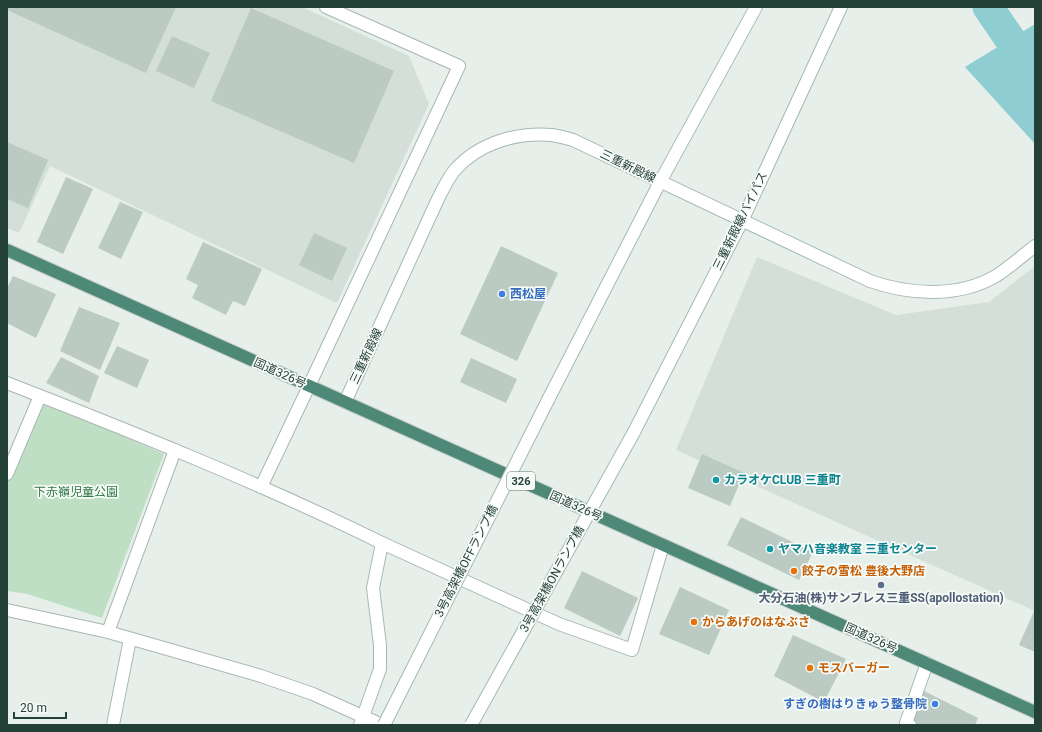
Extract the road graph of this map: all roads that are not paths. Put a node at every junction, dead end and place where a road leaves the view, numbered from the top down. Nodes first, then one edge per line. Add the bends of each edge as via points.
1 (326, 7) edge
2 (756, 7) edge
3 (841, 7) edge
4 (660, 182) junction
5 (742, 221) junction
6 (1035, 246) edge
7 (7, 250) edge
8 (7, 383) edge
9 (309, 386) junction
10 (40, 396) junction
11 (345, 402) junction
12 (634, 432) joint
13 (175, 450) junction
14 (7, 474) edge
15 (261, 487) junction
16 (382, 543) junction
17 (663, 545) junction
18 (7, 610) edge
19 (108, 632) junction
20 (130, 639) junction
21 (926, 663) junction
22 (1035, 712) edge
23 (362, 721) edge
24 (113, 725) edge
25 (383, 725) edge
26 (471, 725) edge
27 (910, 725) edge

1 - 9 main road via 459,66
2 - 4 main road
3 - 5 main road, 三重新殿線バイパス
4 - 5 main road, 三重新殿線
4 - 11 main road, 三重新殿線 via 573,140 553,135 523,135 479,149 454,171 444,186
4 - 25 main road, 3号高架橋OFFランプ橋, bridge
5 - 6 main road, 三重新殿線 via 870,281 914,291 951,291 976,286 1007,269
5 - 12 main road, 三重新殿線バイパス
7 - 9 highway, 国道326号 / 326
8 - 10 main road
9 - 11 highway, 国道326号 / 326
9 - 15 main road
10 - 13 main road
10 - 14 main road
11 - 17 highway, 国道326号 / 326
12 - 26 main road, 3号高架橋ONランプ橋, bridge
13 - 15 main road
13 - 19 main road
15 - 16 main road
16 - 17 main road via 559,624 632,650
16 - 23 main road via 373,588 380,645 380,669
17 - 21 highway, 国道326号 / 326
18 - 19 main road
19 - 20 main road
20 - 23 main road via 261,676 314,694
20 - 24 main road
21 - 22 highway, 国道326号 / 326
21 - 27 main road via 906,722
23 - 25 main road

